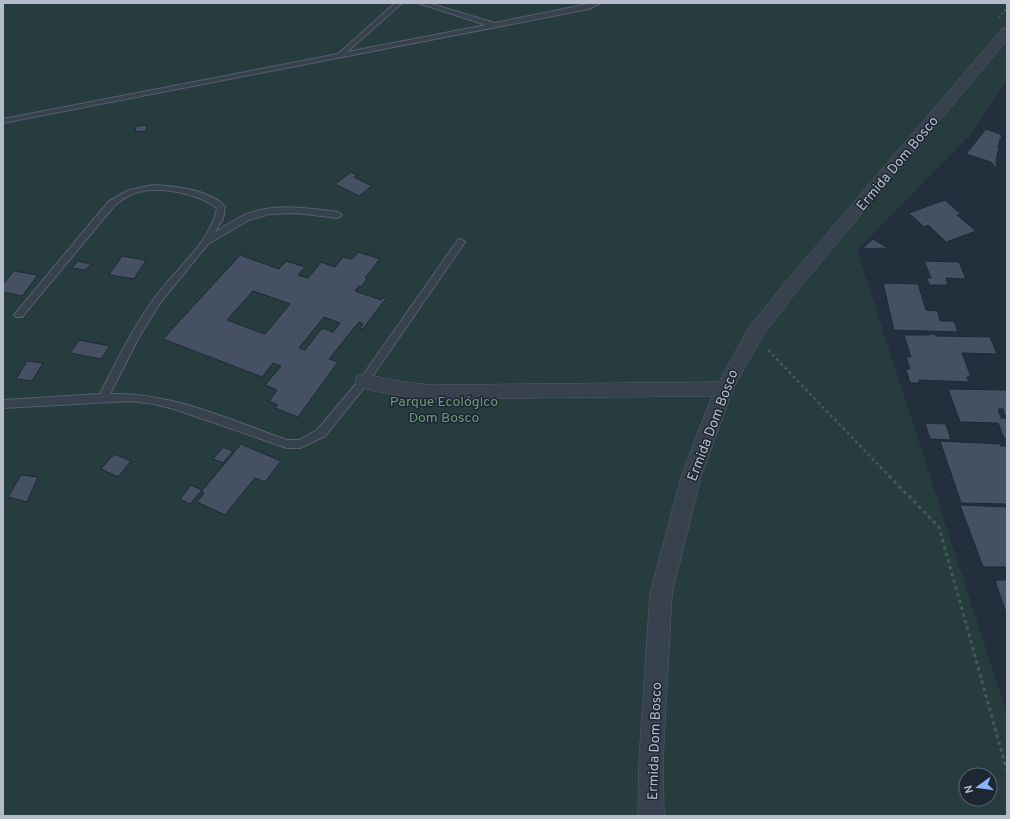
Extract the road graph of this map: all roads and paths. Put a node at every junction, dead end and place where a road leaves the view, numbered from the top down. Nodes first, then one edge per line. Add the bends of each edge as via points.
1 (400, 3) edge
2 (421, 3) edge
3 (598, 3) edge
4 (587, 5) edge
5 (1007, 8) edge
6 (997, 19) dead end
7 (495, 26) junction
8 (1007, 32) edge
9 (341, 54) junction
10 (3, 121) edge
11 (338, 215) dead end
12 (205, 242) junction
13 (461, 242) dead end
14 (19, 315) dead end
15 (754, 334) junction
16 (364, 381) junction
17 (724, 389) junction
18 (103, 398) junction
19 (3, 404) edge
20 (1007, 771) edge
21 (650, 816) edge

1 - 9 lane
2 - 7 lane
3 - 4 lane
4 - 7 lane
5 - 6 path
7 - 9 lane
8 - 15 street, Ermida Dom Bosco
9 - 10 lane
11 - 12 lane via 296,210 270,211 246,218
12 - 14 lane via 221,213 221,207 217,202 158,187 133,190 112,203
12 - 18 lane via 157,301 135,335
13 - 16 lane
15 - 17 street, Ermida Dom Bosco
15 - 20 path via 939,527
16 - 17 street via 432,392
16 - 18 lane via 321,433 300,444 287,444 175,404 132,397
17 - 21 street, Ermida Dom Bosco via 691,477 661,594
18 - 19 lane

